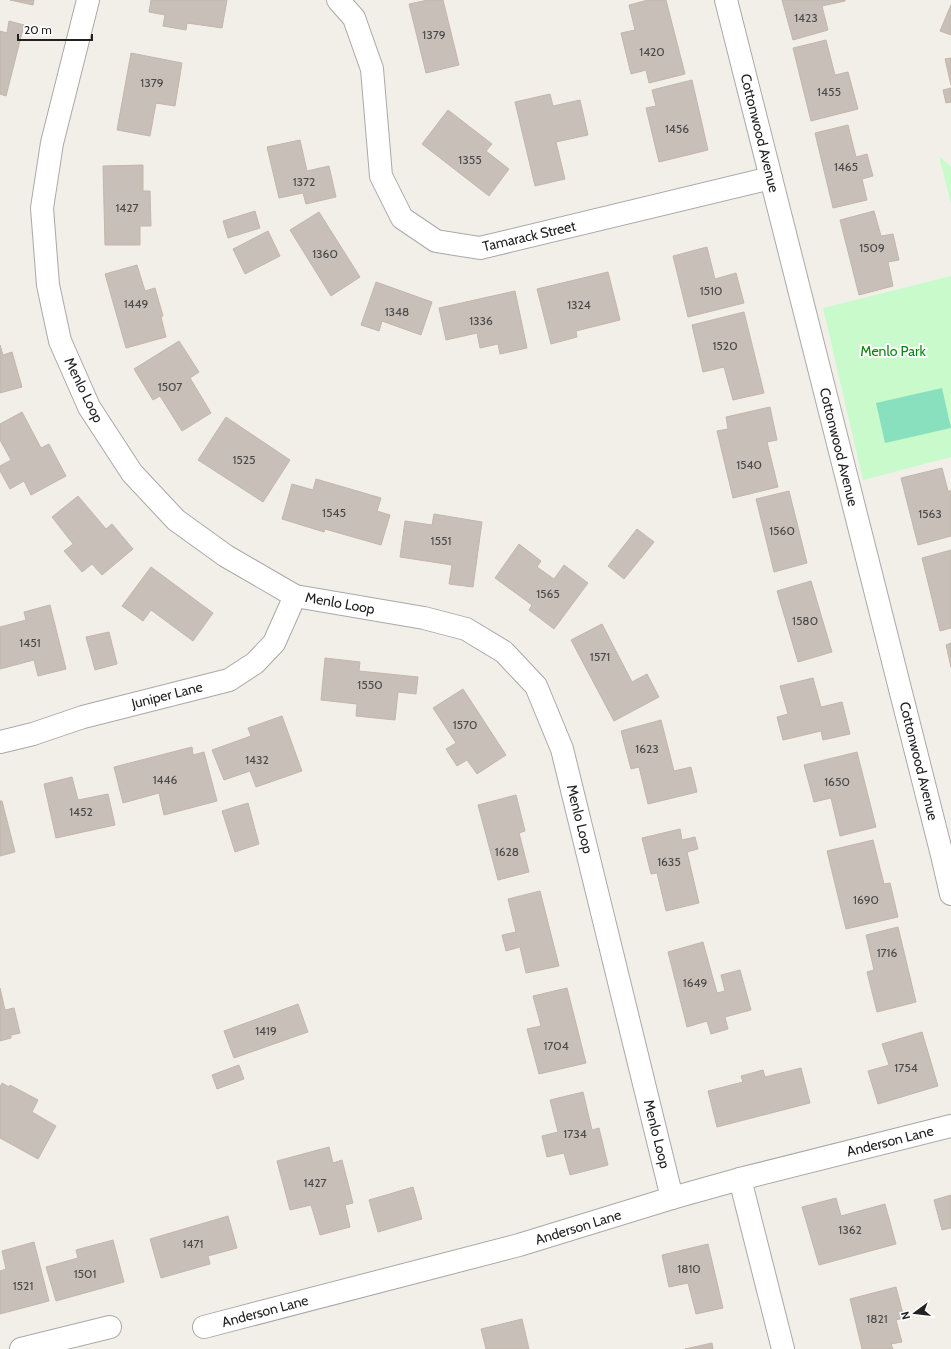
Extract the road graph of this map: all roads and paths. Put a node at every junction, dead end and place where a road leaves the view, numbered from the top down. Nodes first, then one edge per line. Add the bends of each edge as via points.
1 (88, 0) edge
2 (338, 0) edge
3 (726, 0) edge
4 (771, 178) junction
5 (295, 596) junction
6 (0, 742) edge
7 (947, 854) edge
8 (951, 894) edge
9 (951, 1126) edge
10 (740, 1179) junction
11 (672, 1198) junction
12 (110, 1327) dead end
13 (204, 1327) dead end
14 (21, 1349) edge
15 (783, 1349) edge

1 - 5 street, Menlo Loop via 52,143 42,208 48,285 60,340 89,407 132,472 176,520 226,556
2 - 4 street, Tamarack Street via 354,18 372,69 381,176 402,218 436,241 480,248
3 - 4 street, Cottonwood Avenue
4 - 7 street, Cottonwood Avenue
5 - 6 street, Juniper Lane via 274,643 255,663 229,680 83,717
5 - 11 street, Menlo Loop via 424,618 466,629 504,652 536,686 562,749
7 - 8 street, Cottonwood Avenue
9 - 10 street, Anderson Lane
10 - 11 street, Anderson Lane
10 - 15 street
11 - 13 street, Anderson Lane via 519,1245
12 - 14 street

